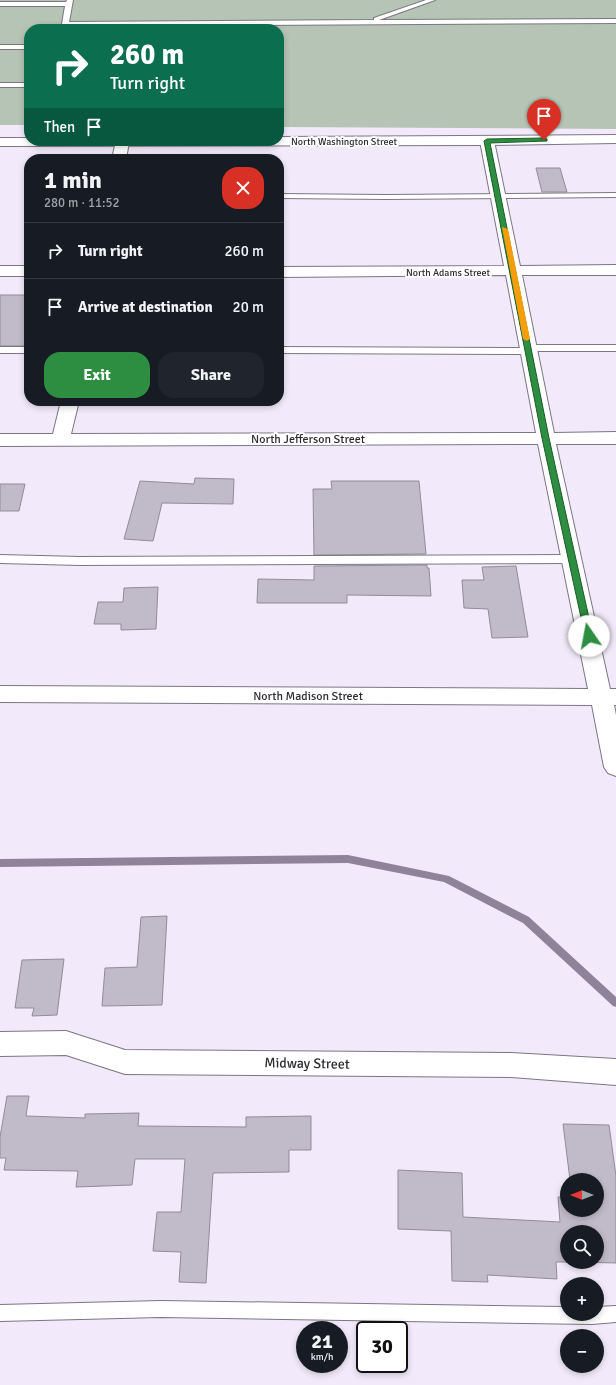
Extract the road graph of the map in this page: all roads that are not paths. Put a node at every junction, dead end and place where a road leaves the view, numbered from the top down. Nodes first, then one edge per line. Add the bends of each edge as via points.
1 (432, 0) edge
2 (70, 2) edge
3 (0, 4) edge
4 (616, 21) edge
5 (365, 22) junction
6 (64, 24) edge
7 (254, 24) edge
8 (0, 47) edge
9 (24, 47) edge
10 (0, 85) edge
11 (24, 85) edge
12 (616, 139) edge
13 (487, 141) junction
14 (0, 142) edge
15 (24, 142) edge
16 (284, 142) edge
17 (616, 195) edge
18 (284, 196) edge
19 (498, 197) junction
20 (616, 270) edge
21 (0, 271) edge
22 (24, 271) edge
23 (284, 272) edge
24 (513, 272) junction
25 (616, 348) edge
26 (529, 349) junction
27 (0, 350) edge
28 (24, 350) edge
29 (284, 350) edge
30 (69, 406) edge
31 (546, 438) junction
32 (616, 438) edge
33 (0, 440) edge
34 (61, 440) junction
35 (0, 559) edge
36 (572, 559) junction
37 (0, 694) edge
38 (609, 697) edge
39 (616, 767) edge
40 (0, 1044) edge
41 (616, 1072) edge
42 (0, 1312) edge
43 (616, 1314) edge

1 - 5 lane
2 - 3 lane
2 - 6 lane
4 - 5 lane
5 - 7 lane
8 - 9 lane
10 - 11 lane
12 - 13 street, North Washington Street
13 - 16 street, North Washington Street
13 - 19 street
14 - 15 street, North Washington Street
17 - 19 lane
18 - 19 lane
19 - 24 street
20 - 24 street, North Adams Street
21 - 22 street
23 - 24 street, North Adams Street
24 - 26 street
25 - 26 lane
26 - 29 lane
26 - 31 street
27 - 28 lane
30 - 34 street
31 - 32 street, North Jefferson Street
31 - 34 street, North Jefferson Street
31 - 36 street
33 - 34 street, North Jefferson Street
35 - 36 lane
36 - 38 street
37 - 38 street, North Madison Street
38 - 39 street
40 - 41 street, Midway Street via 66,1043 125,1062 511,1065
42 - 43 lane via 161,1309 592,1316

